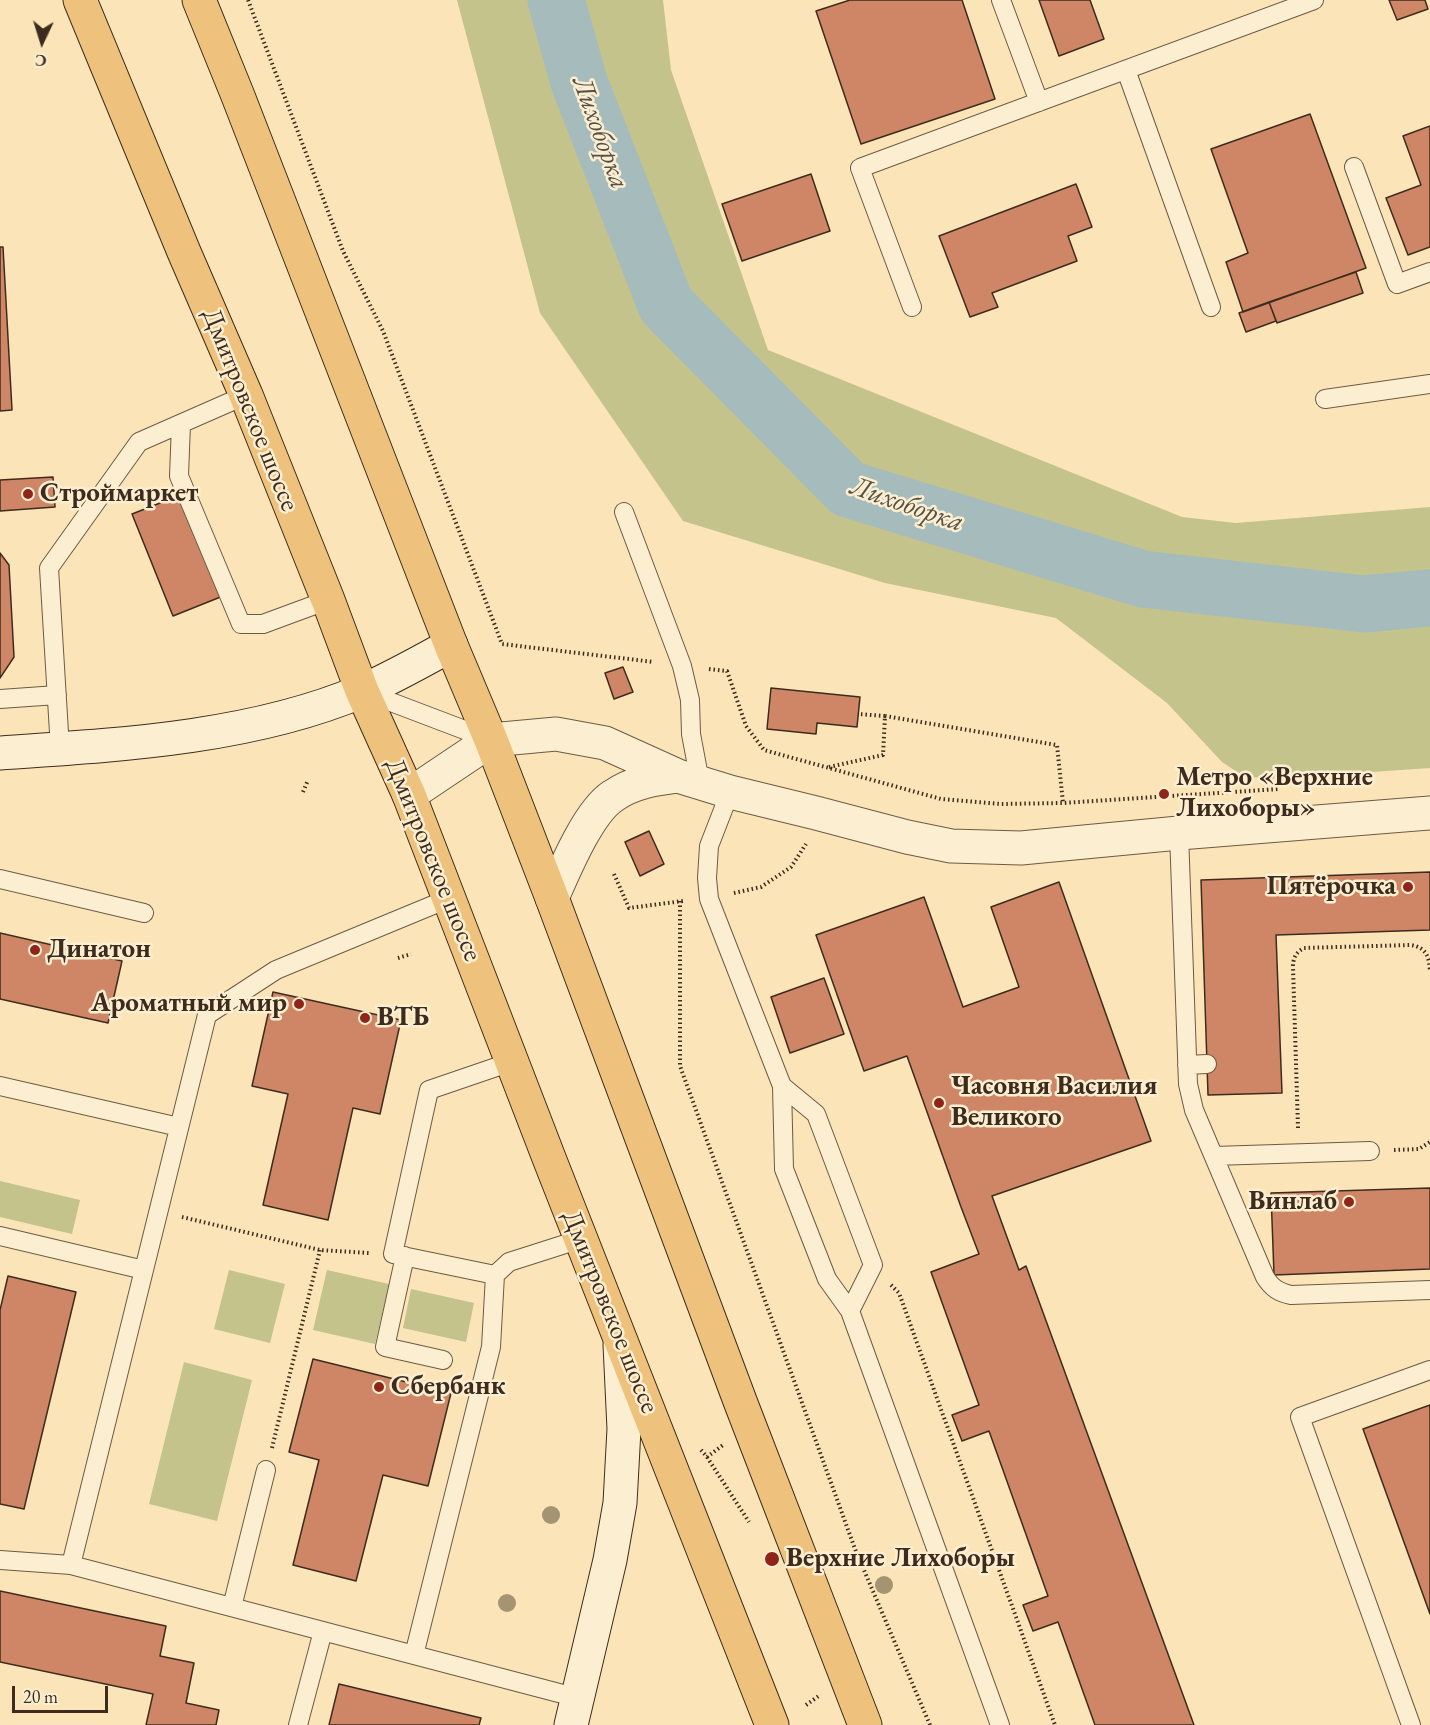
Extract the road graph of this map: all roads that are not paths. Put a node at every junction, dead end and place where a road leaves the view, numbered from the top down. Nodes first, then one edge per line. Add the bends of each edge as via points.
1 (81, 0) edge
2 (199, 0) edge
3 (1002, 0) edge
4 (1314, 0) edge
5 (1126, 70) junction
6 (1039, 102) junction
7 (1354, 167) dead end
8 (1430, 272) edge
9 (912, 307) dead end
10 (1211, 308) dead end
11 (1430, 384) edge
12 (246, 395) junction
13 (1325, 399) dead end
14 (181, 424) junction
15 (624, 512) dead end
16 (328, 600) junction
17 (451, 645) junction
18 (362, 691) junction
19 (57, 695) junction
20 (0, 699) edge
21 (491, 740) junction
22 (60, 749) junction
23 (0, 753) edge
24 (703, 784) junction
25 (409, 795) junction
26 (1430, 813) edge
27 (1179, 833) junction
28 (0, 879) edge
29 (450, 898) junction
30 (552, 898) junction
31 (144, 913) dead end
32 (511, 1062) junction
33 (1207, 1064) dead end
34 (1187, 1065) junction
35 (0, 1086) edge
36 (782, 1086) junction
37 (179, 1126) junction
38 (1370, 1150) road end
39 (1214, 1156) junction
40 (0, 1236) edge
41 (580, 1239) junction
42 (399, 1255) junction
43 (144, 1270) junction
44 (495, 1275) junction
45 (1430, 1290) edge
46 (850, 1311) junction
47 (620, 1338) junction
48 (443, 1360) dead end
49 (1430, 1370) edge
50 (266, 1470) road end
51 (0, 1560) edge
52 (71, 1565) junction
53 (232, 1607) junction
54 (323, 1631) junction
55 (414, 1655) junction
56 (574, 1712) edge
57 (298, 1725) edge
58 (772, 1725) edge
59 (865, 1725) edge
60 (1000, 1725) edge
61 (1411, 1725) edge

1 - 12 main road, Дмитровское шоссе
2 - 17 main road
3 - 6 lane
4 - 5 lane
5 - 6 lane
5 - 10 lane
6 - 9 lane via 860,168
7 - 8 lane via 1397,284
11 - 13 lane
12 - 14 lane
12 - 16 main road, Дмитровское шоссе
14 - 16 lane via 179,476 241,624 262,624
14 - 19 lane via 139,442 49,568
15 - 24 lane via 682,666 690,700 691,734
16 - 18 main road, Дмитровское шоссе
17 - 18 street
17 - 21 main road
18 - 21 lane
18 - 22 street via 226,731
18 - 25 main road, Дмитровское шоссе
19 - 20 lane
19 - 22 lane
21 - 24 street via 556,734 596,741
21 - 25 street
21 - 30 main road
22 - 23 street
24 - 27 street via 951,846 1021,848
24 - 30 street via 646,780 613,795 590,822
24 - 36 lane via 709,899
25 - 29 main road, Дмитровское шоссе
26 - 27 street
27 - 34 lane
28 - 31 lane
29 - 32 main road, Дмитровское шоссе
29 - 37 lane via 276,970 207,1015
30 - 59 main road
32 - 41 main road, Дмитровское шоссе
32 - 42 lane via 429,1090
33 - 34 lane
34 - 39 lane via 1191,1101
35 - 37 lane
36 - 46 lane via 784,1169 827,1279
36 - 46 lane via 816,1114 873,1265
37 - 43 lane
38 - 39 lane
39 - 45 lane via 1265,1277 1281,1293
40 - 43 lane
41 - 44 lane via 509,1262
41 - 47 main road, Дмитровское шоссе
42 - 44 lane
42 - 48 lane via 384,1347
43 - 52 lane
44 - 55 lane via 491,1347
46 - 60 lane
47 - 56 street via 624,1429 620,1503
47 - 58 main road, Дмитровское шоссе
49 - 61 lane via 1300,1417
50 - 53 lane
51 - 52 lane
52 - 53 lane
53 - 54 lane
54 - 55 lane
54 - 57 lane
55 - 56 lane

